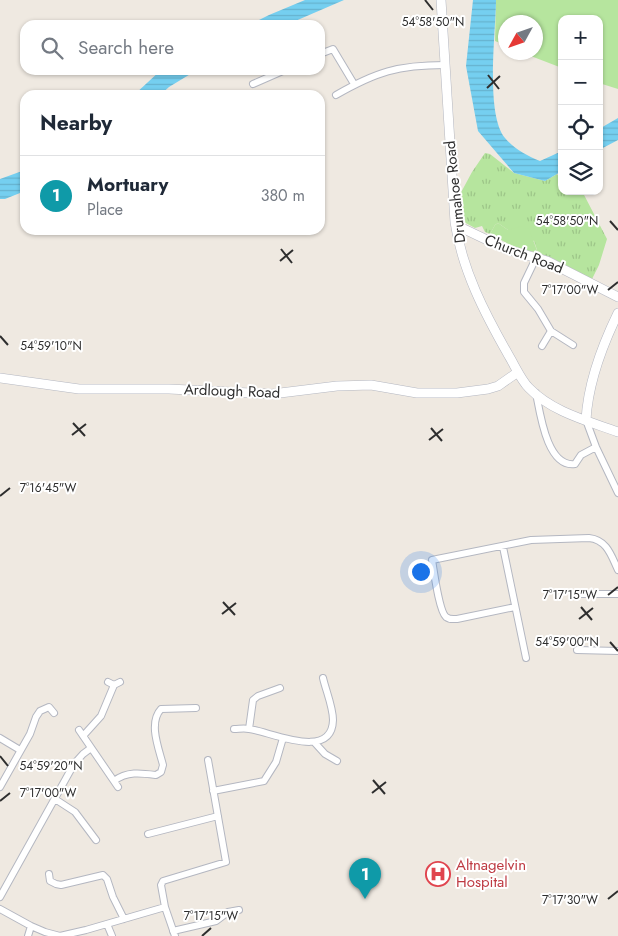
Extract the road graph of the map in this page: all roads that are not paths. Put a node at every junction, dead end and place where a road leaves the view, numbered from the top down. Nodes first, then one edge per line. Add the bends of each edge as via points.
1 (441, 0) edge
2 (325, 52) edge
3 (445, 65) junction
4 (274, 75) edge
5 (253, 84) dead end
6 (354, 84) junction
7 (336, 95) dead end
8 (456, 228) junction
9 (536, 258) junction
10 (618, 298) edge
11 (618, 313) edge
12 (551, 331) junction
13 (573, 345) dead end
14 (542, 346) dead end
15 (518, 372) junction
16 (0, 378) edge
17 (536, 393) junction
18 (586, 420) junction
19 (618, 432) edge
20 (596, 447) junction
21 (618, 493) edge
22 (503, 547) junction
23 (618, 570) edge
24 (573, 594) dead end
25 (618, 594) edge
26 (515, 607) junction
27 (577, 650) dead end
28 (618, 651) edge
29 (526, 658) dead end
30 (323, 678) dead end
31 (114, 683) dead end
32 (280, 688) dead end
33 (196, 708) dead end
34 (54, 713) dead end
35 (234, 729) dead end
36 (249, 729) junction
37 (79, 730) dead end
38 (84, 736) junction
39 (0, 738) edge
40 (283, 738) junction
41 (315, 743) junction
42 (91, 748) junction
43 (20, 750) junction
44 (208, 760) dead end
45 (336, 761) dead end
46 (0, 787) edge
47 (213, 791) junction
48 (55, 799) junction
49 (218, 816) junction
50 (148, 834) dead end
51 (92, 838) dead end
52 (49, 874) dead end
53 (0, 897) edge
54 (165, 907) junction
55 (0, 909) edge
56 (239, 910) dead end
57 (124, 918) junction
58 (107, 924) junction
59 (31, 926) junction
60 (174, 933) edge
61 (67, 935) edge
62 (28, 936) edge
63 (112, 936) edge

1 - 3 street, Drumahoe Road
2 - 6 street via 333,49
3 - 6 street via 418,65 386,71
3 - 8 street, Drumahoe Road
4 - 5 street
6 - 7 street
8 - 9 street, Church Road
8 - 15 street, Drumahoe Road via 475,290
9 - 10 street, Church Road
9 - 12 street via 523,288
11 - 18 street via 595,371
12 - 13 street
12 - 14 street
15 - 16 street, Ardlough Road via 498,386 457,393 417,393 371,385 272,394 168,388 79,389
15 - 17 street, Drumahoe Road
17 - 18 street, Drumahoe Road via 554,406
17 - 20 street via 545,432 556,456 570,465 575,464 581,455
18 - 19 street, Drumahoe Road
18 - 20 street
20 - 21 street
22 - 23 street via 531,540 596,539 609,550
22 - 26 street
22 - 26 street via 432,560 441,607 451,620
24 - 25 street
26 - 29 street
27 - 28 street
30 - 41 street via 333,719 332,728 325,738
31 - 38 street via 101,716
32 - 36 street via 253,700
33 - 42 street via 158,711 154,721 163,765 156,775 129,774 121,776 116,784
34 - 43 street via 49,707 40,712
35 - 36 street
36 - 40 street
37 - 38 street
38 - 42 street
39 - 43 street
40 - 41 street
40 - 47 street via 276,762 264,780
41 - 45 street
42 - 48 street via 77,760
43 - 46 street
44 - 47 street
47 - 49 street
48 - 51 street via 75,812
48 - 53 street
49 - 50 street
49 - 54 street via 226,862 164,881 161,890
52 - 57 street via 50,880 61,885 102,875 107,879
54 - 57 street
54 - 60 street
55 - 59 street
56 - 60 street via 228,912 216,921
57 - 58 street
58 - 61 street
58 - 63 street
59 - 61 street
59 - 62 street

